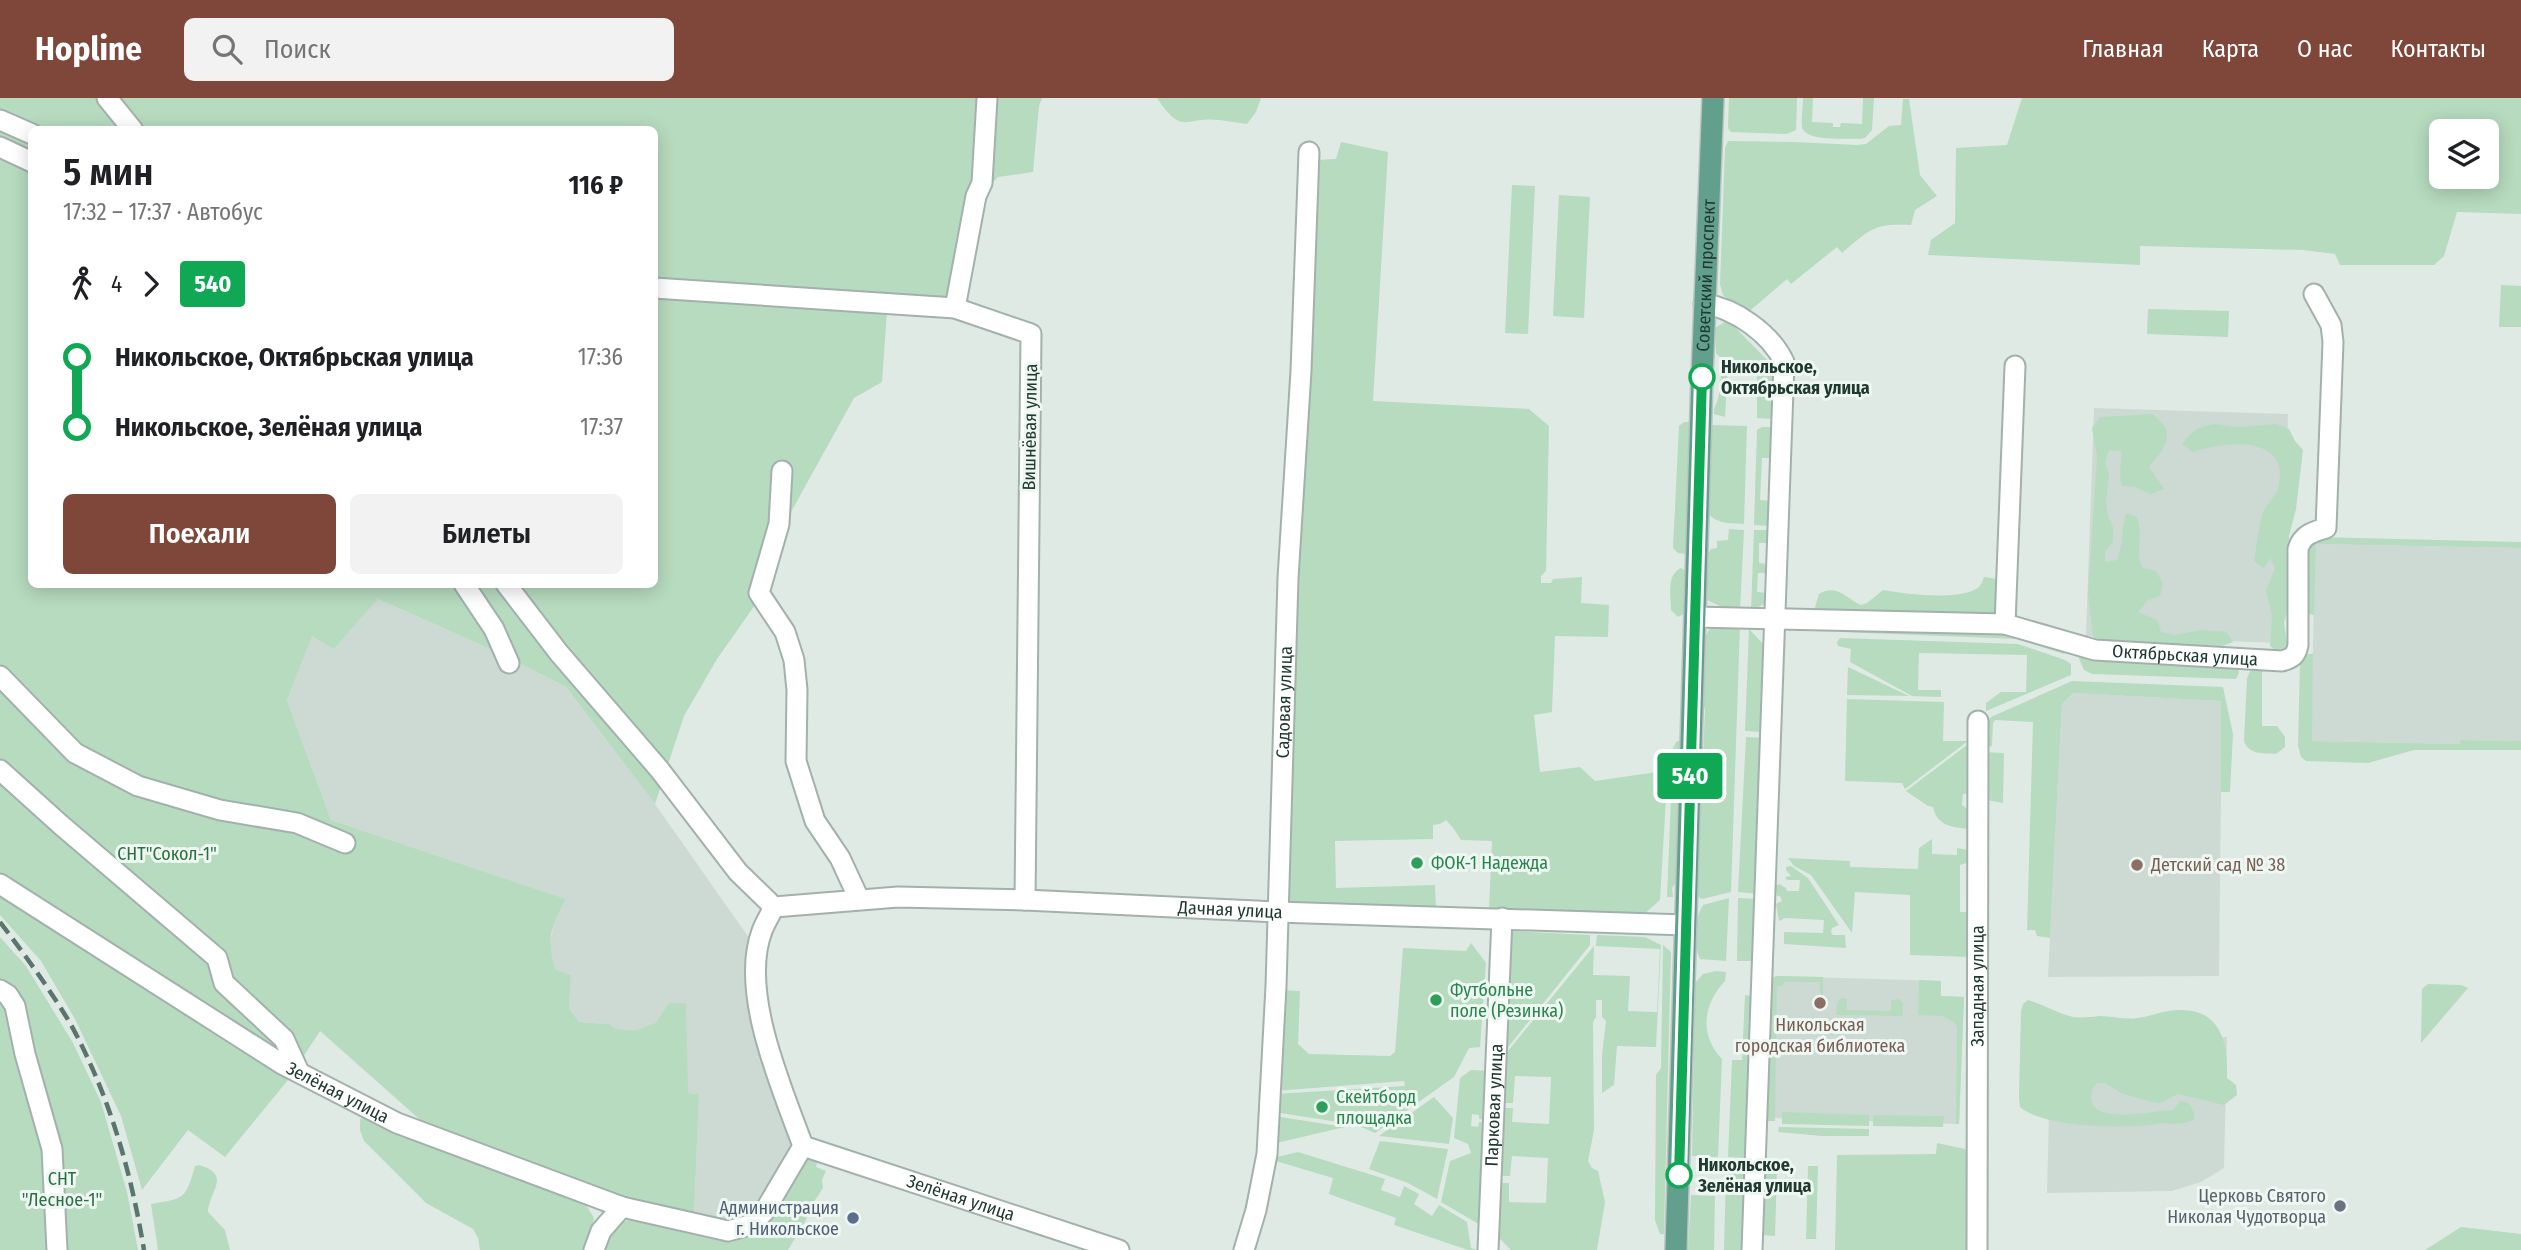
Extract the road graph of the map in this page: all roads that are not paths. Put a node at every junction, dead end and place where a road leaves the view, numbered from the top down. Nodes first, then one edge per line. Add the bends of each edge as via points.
1 (107, 98) edge
2 (988, 98) edge
3 (1713, 98) edge
4 (0, 120) edge
5 (130, 126) edge
6 (28, 132) edge
7 (0, 147) edge
8 (1309, 152) dead end
9 (28, 160) edge
10 (658, 288) edge
11 (2314, 294) dead end
12 (1704, 304) junction
13 (955, 308) junction
14 (2015, 366) dead end
15 (782, 471) dead end
16 (467, 588) edge
17 (509, 588) edge
18 (1695, 617) junction
19 (1775, 619) junction
20 (2005, 624) junction
21 (509, 663) dead end
22 (0, 676) edge
23 (1978, 721) dead end
24 (0, 769) edge
25 (345, 843) dead end
26 (0, 884) edge
27 (859, 899) junction
28 (1025, 900) junction
29 (774, 907) junction
30 (1277, 912) junction
31 (1502, 918) junction
32 (1686, 925) junction
33 (0, 990) edge
34 (299, 1072) junction
35 (803, 1146) junction
36 (622, 1207) junction
37 (57, 1250) edge
38 (593, 1250) edge
39 (1119, 1250) edge
40 (1244, 1250) edge
41 (1488, 1250) edge
42 (1676, 1250) edge
43 (1752, 1250) edge
44 (1978, 1250) edge

1 - 5 street
2 - 13 street via 982,183 975,197
3 - 12 main road, Советский проспект
4 - 6 street
7 - 9 street
8 - 30 street, Садовая улица
10 - 13 street, Вишнёвая улица
11 - 20 street, Октябрьская улица via 2331,325 2333,342 2326,528 2303,537 2298,549 2298,645 2293,658 2095,650
12 - 18 main road, Советский проспект
12 - 19 street via 1726,309 1754,327 1784,362
13 - 28 street, Вишнёвая улица via 1031,334
14 - 20 street
15 - 27 street via 779,524 759,593 785,632 794,660 796,761 815,821 840,858
16 - 21 street via 494,629
17 - 29 street via 738,872
18 - 19 street, Октябрьская улица
18 - 32 main road, Советский проспект
19 - 20 street, Октябрьская улица
19 - 43 street
22 - 25 street via 75,753 138,786 220,810 297,822
23 - 44 street, Западная улица
24 - 34 street, Зелёная улица via 217,958 224,983 284,1039
26 - 34 street
27 - 28 street, Дачная улица
27 - 29 street, Дачная улица
28 - 30 street, Дачная улица
29 - 35 street via 761,933 757,964 761,1027
30 - 31 street, Дачная улица
30 - 40 street, Садовая улица via 1266,1154
31 - 32 street, Дачная улица
31 - 41 street, Парковая улица
32 - 42 main road, Советский проспект
33 - 37 street via 15,1006 52,1149
34 - 36 street, Зелёная улица via 397,1123
35 - 36 street, Зелёная улица via 764,1212 750,1225 728,1231
35 - 39 street, Зелёная улица
36 - 38 street via 600,1231

